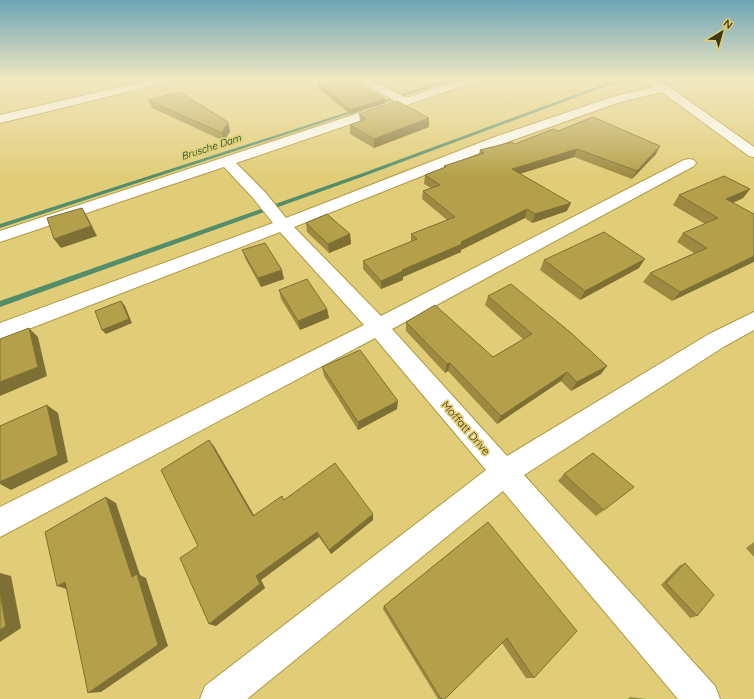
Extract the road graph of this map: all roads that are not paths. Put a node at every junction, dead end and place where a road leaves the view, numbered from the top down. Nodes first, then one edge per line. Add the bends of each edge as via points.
1 (31, 112) edge
2 (364, 112) edge
3 (580, 112) edge
4 (697, 112) edge
5 (0, 119) edge
6 (754, 153) edge
7 (226, 161) junction
8 (689, 163) dead end
9 (280, 221) junction
10 (0, 237) edge
11 (754, 320) edge
12 (378, 327) junction
13 (0, 332) edge
14 (505, 472) junction
15 (0, 522) edge
16 (218, 699) edge
17 (702, 699) edge

1 - 5 street
2 - 7 street
3 - 9 street
4 - 6 street
7 - 9 street, Moffatt Drive
7 - 10 street
8 - 12 street
9 - 12 street, Moffatt Drive
9 - 13 street
11 - 14 street via 717,340
12 - 14 street, Moffatt Drive
12 - 15 street
14 - 16 street
14 - 17 street, Moffatt Drive

